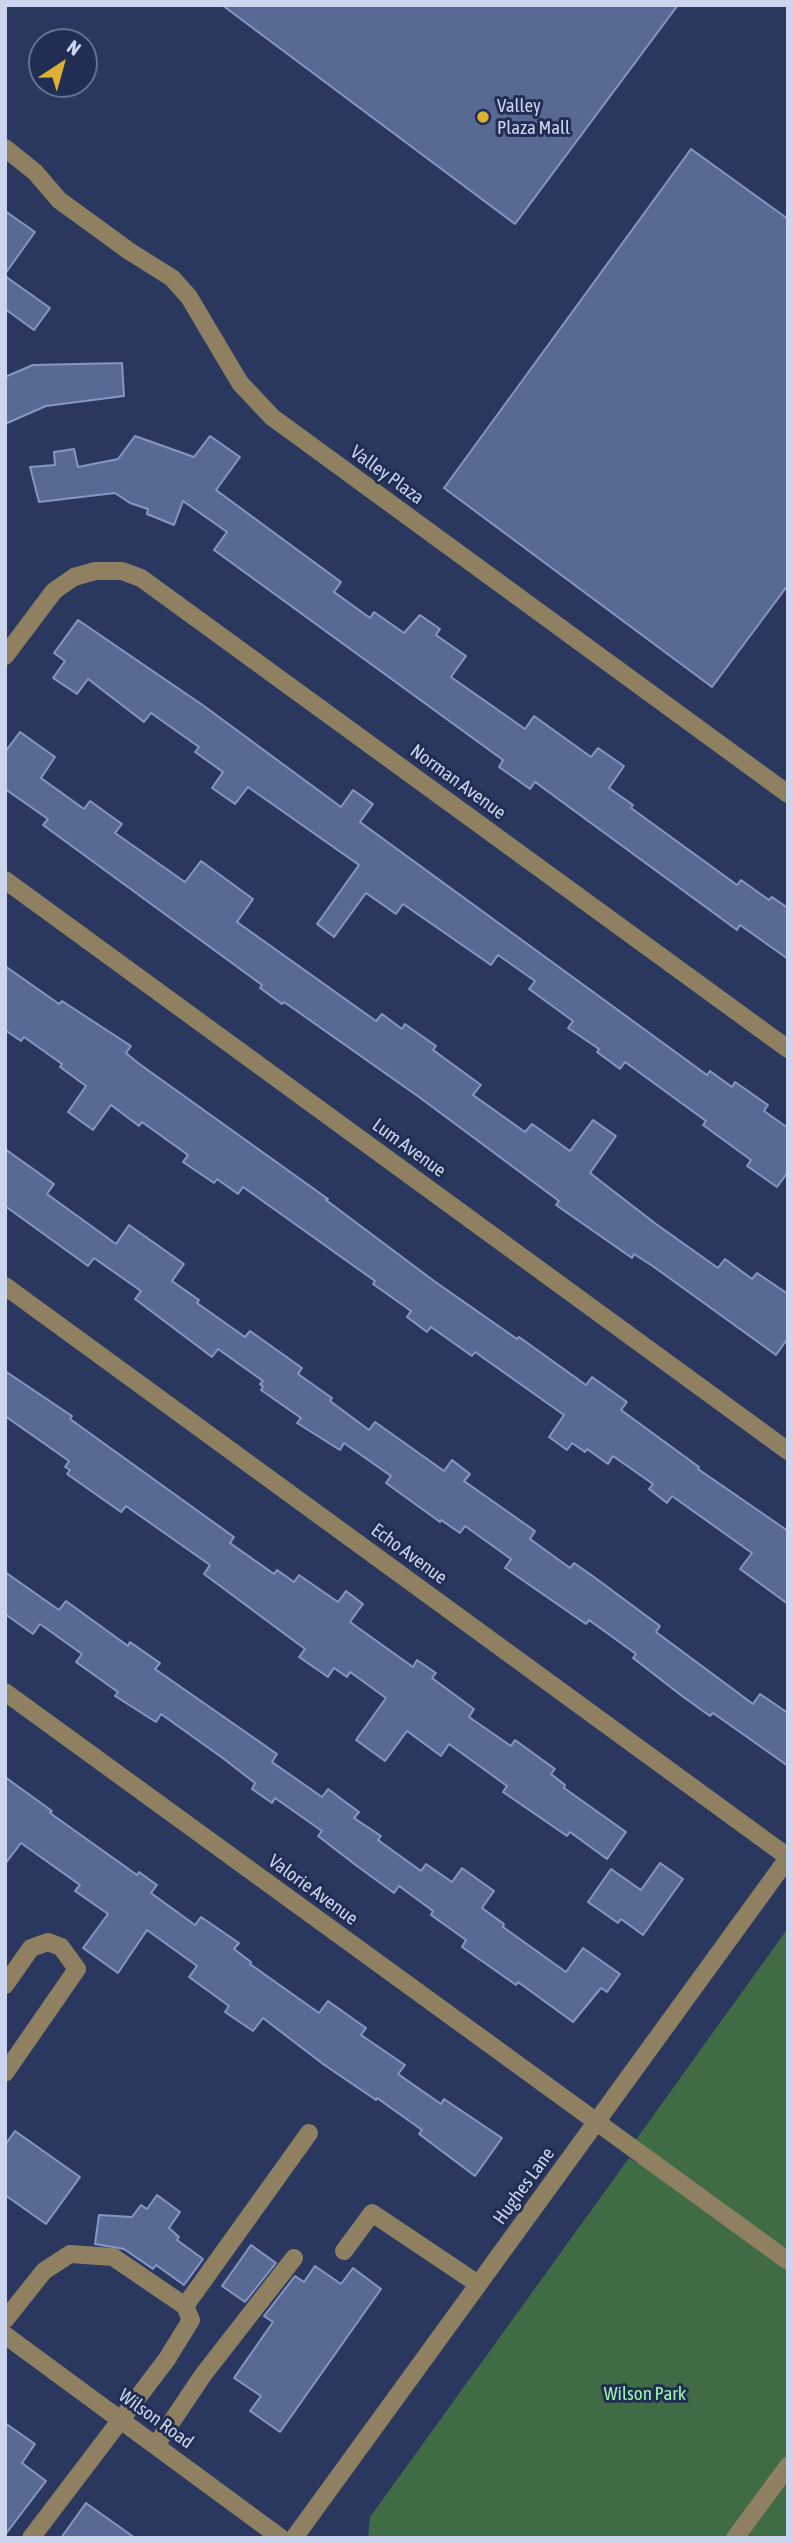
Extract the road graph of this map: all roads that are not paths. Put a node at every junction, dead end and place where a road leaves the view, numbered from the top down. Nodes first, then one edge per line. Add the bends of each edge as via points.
1 (5, 148) edge
2 (5, 656) edge
3 (788, 794) edge
4 (5, 880) edge
5 (788, 1049) edge
6 (5, 1286) edge
7 (788, 1451) edge
8 (5, 1692) edge
9 (788, 1857) edge
10 (5, 1984) edge
11 (5, 2073) edge
12 (596, 2122) junction
13 (309, 2133) dead end
14 (344, 2251) dead end
15 (294, 2258) dead end
16 (788, 2261) edge
17 (478, 2284) junction
18 (185, 2306) junction
19 (5, 2319) edge
20 (5, 2335) edge
21 (120, 2418) junction
22 (156, 2445) junction
23 (788, 2466) edge
24 (31, 2538) edge
25 (281, 2538) edge
26 (294, 2538) edge
27 (735, 2538) edge

1 - 3 street, Valley Plaza via 36,172 59,200 172,278 189,297 240,383 272,417
2 - 5 street, Norman Avenue via 54,591 74,577 95,570 122,571 141,578
4 - 7 street, Lum Avenue
6 - 9 street, Echo Avenue
8 - 12 street, Valorie Avenue
9 - 12 street, Hughes Lane
10 - 11 street via 31,1948 48,1942 61,1947 77,1969
12 - 16 street, Valorie Avenue
12 - 17 street, Hughes Lane
13 - 18 street
14 - 17 street via 372,2213
15 - 22 street via 203,2375
17 - 26 street, Hughes Lane
18 - 19 street via 113,2257 70,2254 44,2271
18 - 21 street via 191,2320
20 - 21 street, Wilson Road
21 - 22 street, Wilson Road
21 - 24 street
22 - 25 street, Wilson Road
23 - 27 street

